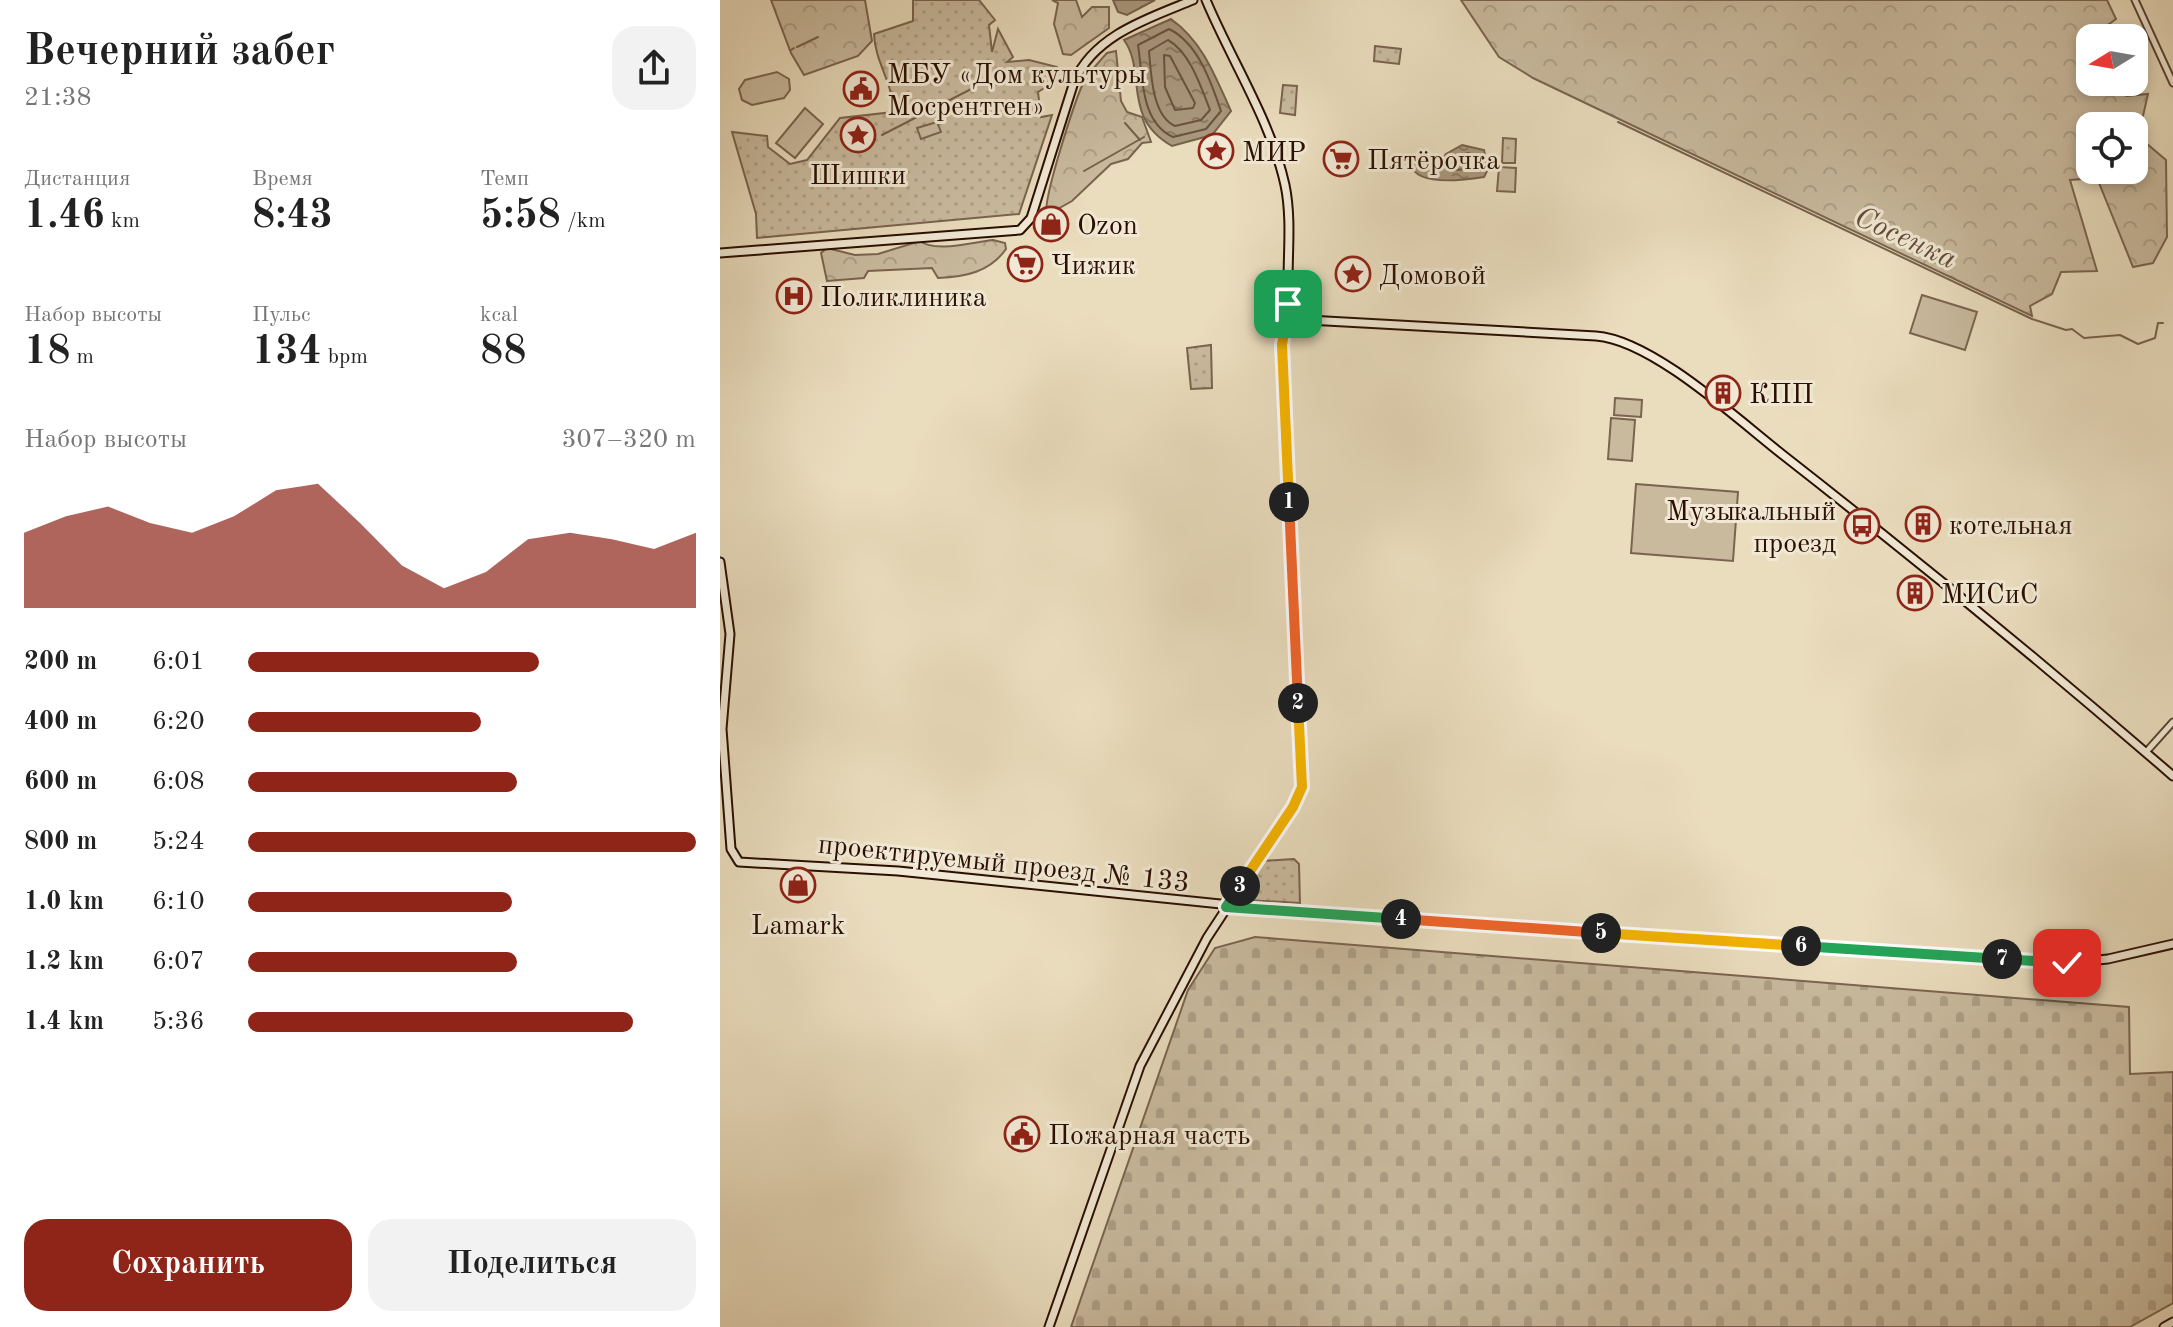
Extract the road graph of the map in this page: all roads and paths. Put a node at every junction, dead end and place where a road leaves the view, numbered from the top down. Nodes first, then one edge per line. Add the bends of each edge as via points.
1 (1183, 0) edge
2 (1193, 0) edge
3 (1204, 0) edge
4 (2135, 0) edge
5 (1175, 7) junction
6 (2173, 83) edge
7 (720, 253) edge
8 (1290, 319) junction
9 (720, 562) edge
10 (729, 652) junction
11 (720, 653) edge
12 (2173, 722) edge
13 (2147, 751) junction
14 (2173, 776) edge
15 (1226, 907) junction
16 (2173, 944) edge
17 (2173, 1322) edge
18 (1049, 1327) edge
19 (2164, 1327) edge

1 - 5 street
2 - 5 street
3 - 8 street via 1284,180
4 - 6 street
5 - 7 street via 1124,31 1083,63 1031,218 1020,230
8 - 13 street via 1603,336 1633,344 1885,535
8 - 15 street via 1282,345 1302,787
9 - 10 street
10 - 11 street
10 - 15 street, проектируемый проезд № 133 via 722,729 731,849 739,862 898,871
12 - 13 street
13 - 14 street
15 - 16 street, проектируемый проезд № 133 via 2067,963
15 - 18 street via 1140,1066
17 - 19 street

